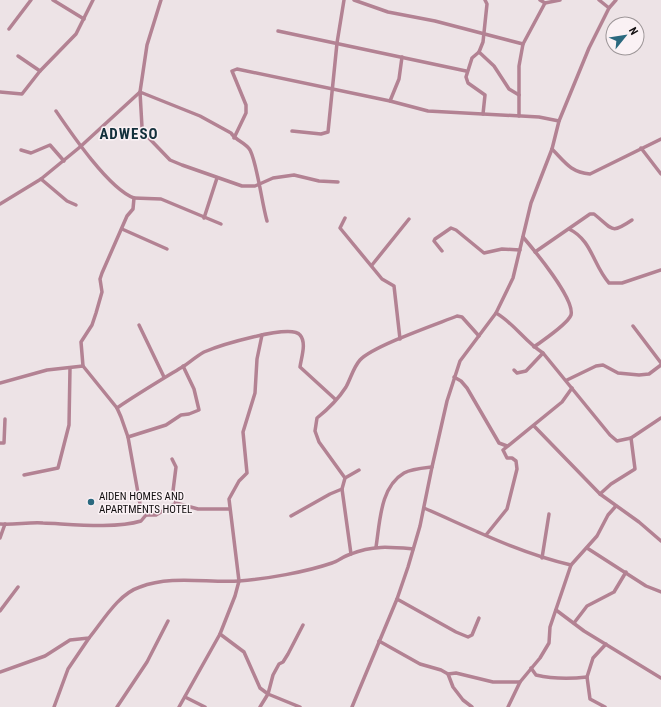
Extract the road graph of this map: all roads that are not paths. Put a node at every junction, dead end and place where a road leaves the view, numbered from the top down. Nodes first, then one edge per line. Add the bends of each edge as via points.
1 (31, 0) edge
2 (53, 0) edge
3 (93, 0) edge
4 (161, 0) edge
5 (344, 0) edge
6 (354, 0) edge
7 (485, 0) edge
8 (540, 0) edge
9 (560, 0) edge
10 (599, 0) edge
11 (616, 0) edge
12 (545, 3) junction
13 (609, 8) junction
14 (84, 19) junction
15 (9, 28) dead end
16 (278, 31) dead end
17 (483, 33) junction
18 (337, 44) junction
19 (523, 44) junction
20 (479, 52) junction
21 (18, 56) dead end
22 (402, 57) junction
23 (40, 70) junction
24 (466, 71) junction
25 (334, 89) junction
26 (0, 92) edge
27 (140, 92) junction
28 (519, 95) junction
29 (390, 100) junction
30 (56, 111) dead end
31 (483, 114) junction
32 (519, 116) junction
33 (559, 121) junction
34 (292, 131) dead end
35 (234, 138) junction
36 (661, 139) edge
37 (80, 147) junction
38 (641, 148) junction
39 (552, 149) junction
40 (21, 150) dead end
41 (64, 161) junction
42 (661, 174) edge
43 (217, 178) junction
44 (41, 180) junction
45 (338, 182) dead end
46 (258, 183) junction
47 (134, 198) junction
48 (0, 204) edge
49 (76, 205) dead end
50 (204, 218) junction
51 (345, 218) dead end
52 (409, 219) dead end
53 (632, 220) dead end
54 (267, 221) dead end
55 (221, 224) dead end
56 (122, 229) junction
57 (569, 229) junction
58 (523, 237) junction
59 (167, 249) dead end
60 (520, 250) junction
61 (442, 251) dead end
62 (535, 252) junction
63 (372, 265) junction
64 (661, 270) edge
65 (496, 313) junction
66 (139, 325) dead end
67 (633, 326) dead end
68 (262, 335) junction
69 (480, 336) junction
70 (400, 339) junction
71 (534, 347) junction
72 (543, 353) junction
73 (661, 364) edge
74 (83, 366) junction
75 (183, 366) junction
76 (70, 368) junction
77 (514, 370) dead end
78 (164, 377) junction
79 (454, 377) junction
80 (567, 380) junction
81 (0, 383) edge
82 (572, 388) junction
83 (335, 399) junction
84 (117, 408) junction
85 (661, 418) edge
86 (5, 420) dead end
87 (534, 426) junction
88 (128, 438) junction
89 (631, 438) junction
90 (0, 443) edge
91 (507, 446) junction
92 (172, 459) dead end
93 (432, 467) junction
94 (359, 470) dead end
95 (24, 475) dead end
96 (345, 478) junction
97 (342, 489) junction
98 (600, 494) junction
99 (176, 504) junction
100 (616, 506) junction
101 (424, 508) junction
102 (230, 509) junction
103 (549, 514) dead end
104 (146, 515) junction
105 (291, 516) dead end
106 (2, 524) edge
107 (486, 535) junction
108 (0, 538) edge
109 (661, 541) edge
110 (376, 547) junction
111 (587, 548) junction
112 (413, 549) junction
113 (351, 554) junction
114 (542, 558) junction
115 (571, 565) junction
116 (626, 572) junction
117 (239, 581) junction
118 (18, 587) dead end
119 (661, 592) edge
120 (397, 599) junction
121 (556, 610) junction
122 (0, 611) edge
123 (479, 618) dead end
124 (168, 621) dead end
125 (574, 623) junction
126 (303, 625) dead end
127 (220, 634) junction
128 (89, 638) junction
129 (379, 641) junction
130 (606, 644) junction
131 (531, 668) junction
132 (0, 672) edge
133 (448, 674) junction
134 (587, 676) junction
135 (661, 678) edge
136 (520, 682) junction
137 (268, 694) junction
138 (185, 697) junction
139 (54, 707) edge
140 (117, 707) edge
141 (179, 707) edge
142 (205, 707) edge
143 (260, 707) edge
144 (300, 707) edge
145 (352, 707) edge
146 (472, 707) edge
147 (508, 707) edge
148 (605, 707) edge

1 - 15 street
2 - 14 street
3 - 14 street
4 - 27 street via 147,45
5 - 18 street
6 - 17 street via 388,12
7 - 17 street
8 - 12 street
9 - 12 street
10 - 13 street
11 - 13 street
12 - 19 street
13 - 33 street via 589,48
14 - 23 street via 76,34
16 - 18 street
17 - 19 street
17 - 20 street
18 - 22 street
18 - 25 street
19 - 28 street via 519,66
20 - 24 street via 472,58
20 - 28 street via 494,66 509,89
21 - 23 street
22 - 24 street
22 - 29 street via 399,79
23 - 26 street via 22,94
24 - 31 street via 468,82 485,96
25 - 29 street
25 - 34 street via 328,132 321,134
25 - 35 street via 234,70 233,75 246,105 246,113
27 - 35 street via 200,116 232,133
27 - 37 street
27 - 43 street via 142,126 153,144 170,160
28 - 32 street
29 - 31 street via 428,111
30 - 37 street
31 - 32 street
32 - 33 street
33 - 39 street
35 - 46 street via 249,148
36 - 38 street
37 - 41 street
37 - 47 street via 115,184
38 - 39 street via 590,174 572,169
38 - 42 street
39 - 58 street via 531,204
40 - 41 street via 31,154 50,145
41 - 44 street
43 - 46 street via 242,186 255,186
43 - 50 street
44 - 48 street
44 - 49 street
45 - 46 street via 294,175
46 - 54 street
47 - 50 street via 161,199
47 - 56 street via 132,209
50 - 55 street
51 - 63 street via 340,228
52 - 63 street
53 - 57 street via 614,230 594,214 590,214
56 - 59 street
56 - 74 street via 100,279 102,292 92,325 81,342
57 - 62 street
57 - 64 street via 578,233 587,244 609,283 622,283
58 - 60 street
58 - 62 street
60 - 61 street via 502,249 484,253 450,228 434,241
60 - 65 street via 513,278
62 - 71 street via 564,292 571,310 570,316 561,326
63 - 70 street via 382,279 394,286
65 - 69 street
65 - 71 street via 511,323
66 - 78 street
67 - 73 street
68 - 75 street via 215,348
68 - 83 street via 293,330 300,333 303,338 300,367
68 - 102 street via 257,359 255,393 243,432 247,473 230,496
69 - 70 street via 462,317 457,316
69 - 79 street via 460,361
70 - 83 street via 362,358 355,366 346,388
71 - 72 street
72 - 77 street via 526,370 517,373
72 - 80 street
73 - 80 street via 649,374 639,375 618,373 604,365 596,366
74 - 76 street
74 - 84 street
75 - 78 street
75 - 88 street via 194,389 199,410 181,414 166,425
76 - 81 street via 47,370
76 - 95 street via 69,425 58,468
78 - 84 street
79 - 91 street via 467,388 499,443
79 - 93 street
80 - 82 street
82 - 87 street via 562,402
82 - 89 street via 617,441
83 - 96 street via 317,418 315,431 319,442
84 - 88 street
85 - 89 street
86 - 90 street via 4,443
87 - 91 street
87 - 98 street
88 - 104 street via 140,504
89 - 98 street via 635,469
91 - 107 street via 504,455 516,461 517,469 510,500 507,508
92 - 99 street via 176,467 173,491
93 - 101 street
93 - 110 street via 405,472 389,488 381,514
94 - 96 street
96 - 97 street
97 - 105 street
97 - 113 street
98 - 100 street
99 - 102 street via 198,509
99 - 104 street via 156,515
100 - 109 street via 640,522
100 - 111 street
101 - 107 street
101 - 112 street
102 - 117 street
103 - 114 street
104 - 106 street via 141,521 126,525
106 - 108 street
107 - 114 street
110 - 112 street
110 - 113 street
111 - 115 street
111 - 116 street
112 - 120 street
113 - 117 street via 326,565
114 - 115 street
115 - 121 street
116 - 119 street via 646,586
116 - 125 street via 614,592 587,606
117 - 127 street
117 - 128 street via 202,580 140,586 127,592
118 - 122 street
120 - 123 street via 468,637 472,635
120 - 129 street
121 - 125 street
121 - 131 street via 550,627 549,642
124 - 140 street via 147,662
125 - 130 street
126 - 137 street via 288,654 273,675
127 - 137 street via 244,652 260,688
127 - 138 street
128 - 132 street via 70,640 45,656
128 - 139 street via 68,669
129 - 133 street via 420,664
129 - 145 street
130 - 134 street via 593,658
130 - 135 street
131 - 134 street via 536,675 545,677 572,679
131 - 136 street
133 - 136 street via 456,673 493,682
133 - 146 street via 452,688
134 - 148 street via 590,699
136 - 147 street
137 - 143 street
137 - 144 street
138 - 141 street
138 - 142 street

